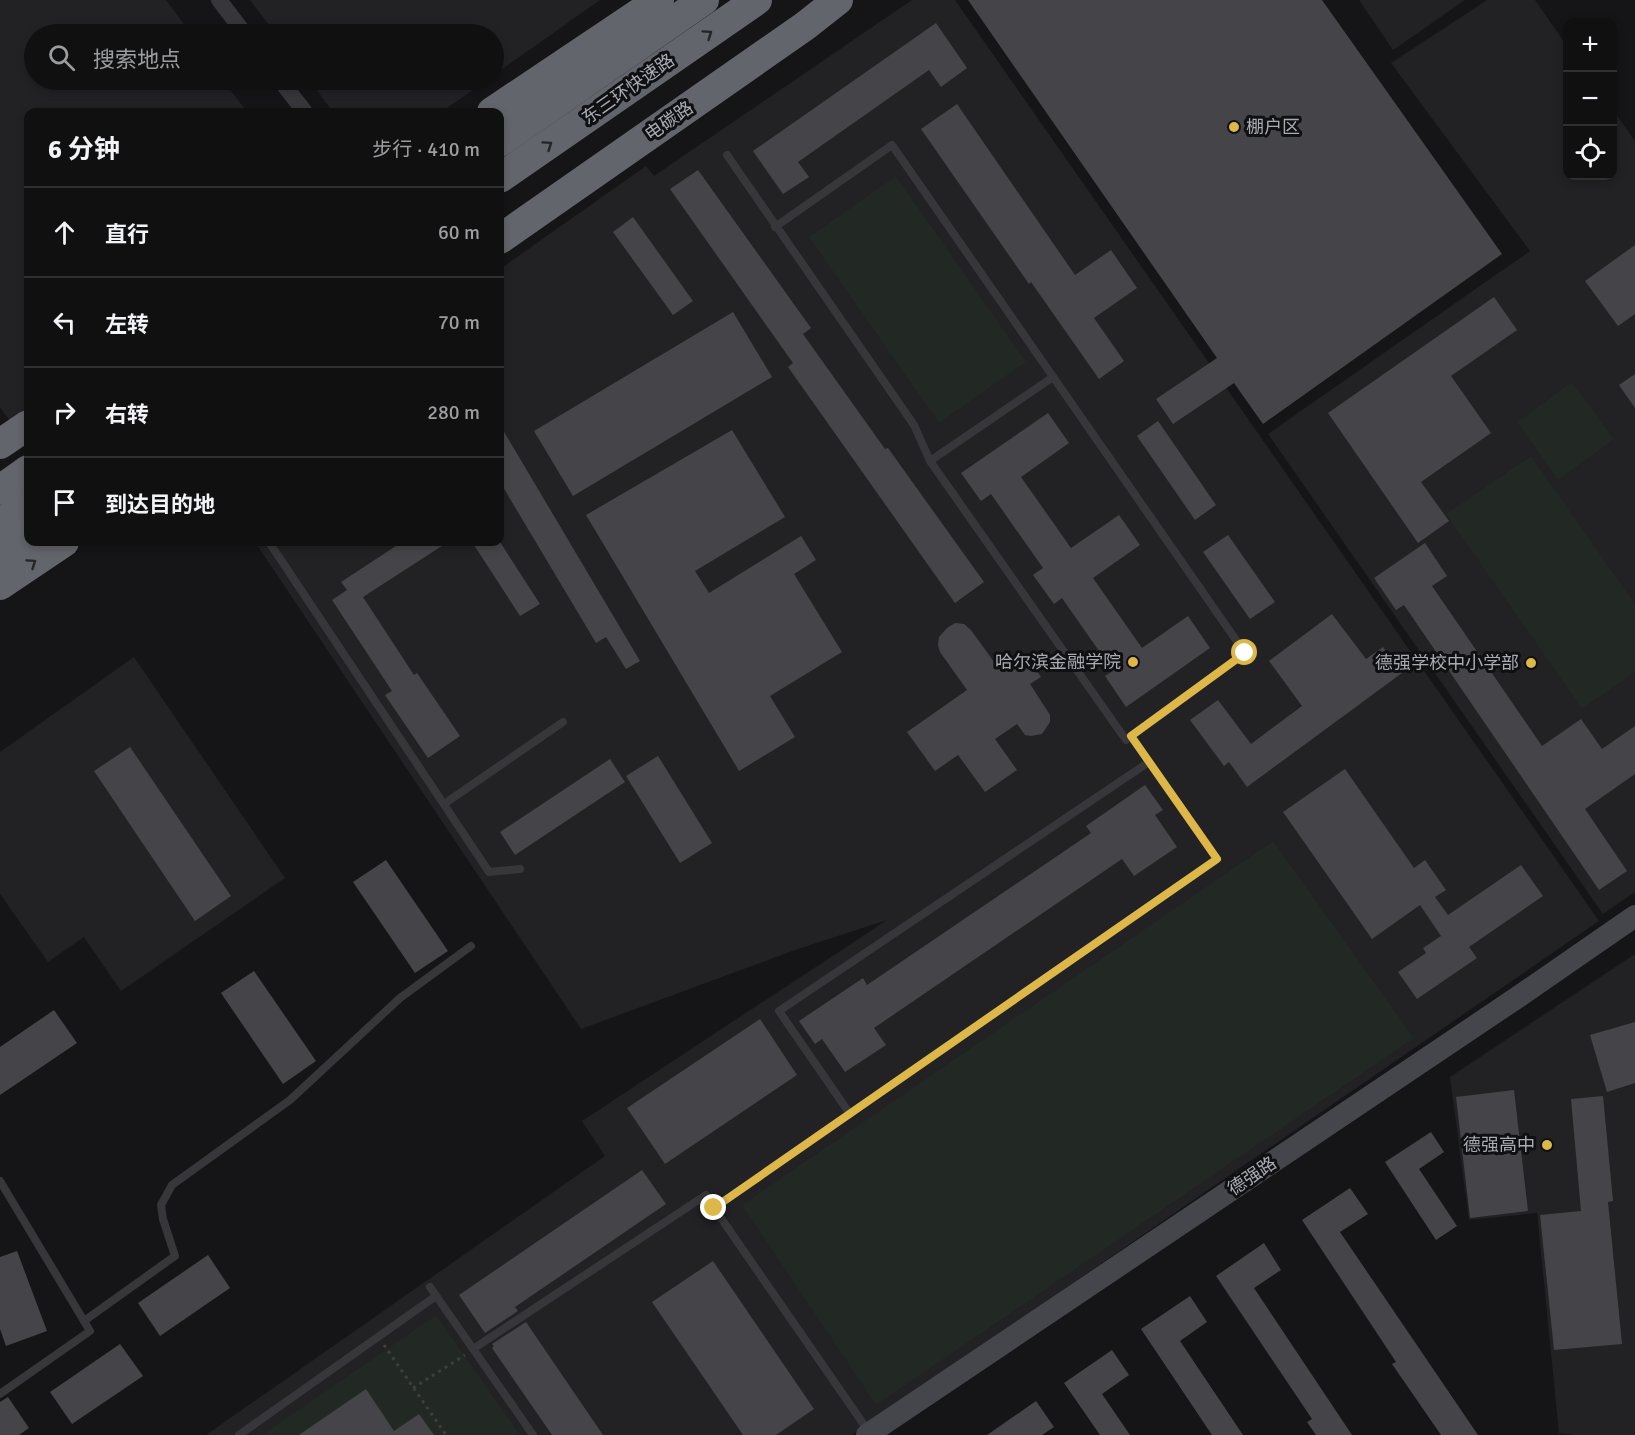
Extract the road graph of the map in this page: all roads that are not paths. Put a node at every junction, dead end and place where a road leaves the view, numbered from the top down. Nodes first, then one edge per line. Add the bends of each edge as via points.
1 (219, 0) edge
2 (659, 0) edge
3 (670, 0) edge
4 (704, 0) edge
5 (757, 0) edge
6 (814, 0) edge
7 (838, 0) edge
8 (237, 24) edge
9 (288, 90) edge
10 (302, 108) edge
11 (498, 108) edge
12 (504, 120) edge
13 (504, 139) edge
14 (727, 155) dead end
15 (504, 175) edge
16 (504, 213) edge
17 (775, 227) junction
18 (504, 236) edge
19 (1053, 377) junction
20 (24, 428) edge
21 (0, 444) edge
22 (24, 451) edge
23 (930, 461) junction
24 (0, 467) edge
25 (24, 473) edge
26 (0, 490) edge
27 (24, 507) edge
28 (0, 524) edge
29 (24, 538) edge
30 (58, 546) edge
31 (271, 546) edge
32 (0, 554) edge
33 (0, 585) edge
34 (563, 722) dead end
35 (1131, 736) junction
36 (1149, 762) junction
37 (444, 804) junction
38 (520, 869) dead end
39 (1635, 916) edge
40 (1635, 933) edge
41 (471, 946) dead end
42 (850, 1114) junction
43 (0, 1181) edge
44 (714, 1208) junction
45 (430, 1287) dead end
46 (436, 1296) junction
47 (84, 1321) junction
48 (473, 1349) junction
49 (0, 1394) edge
50 (874, 1434) edge
51 (239, 1435) edge
52 (533, 1435) edge

1 - 8 street
2 - 11 highway
3 - 12 highway
4 - 13 highway, 东三环快速路
15 -> 5 highway, 东三环快速路
6 - 16 highway
7 - 18 highway, 电碳路
9 - 10 street
14 - 17 lane
17 - 19 lane via 892,145
17 - 23 lane via 914,425
19 - 23 lane
19 - 35 lane via 1245,653
20 - 21 highway
22 - 24 highway
23 - 35 lane via 1126,740
25 - 26 highway
27 - 28 highway
29 - 32 highway
33 -> 30 highway
31 - 37 lane
34 - 37 lane
35 - 36 lane
36 - 42 lane via 1217,859
36 - 42 lane via 779,1011
37 - 38 lane via 489,872
39 - 50 street, 德强路
40 - 50 street, 德强路
41 - 47 lane via 400,998 290,1100 172,1185 161,1205 175,1256
42 - 44 lane
43 - 47 lane
44 - 48 lane via 706,1196
44 - 50 lane
45 - 46 lane
46 - 48 lane
46 - 51 lane
47 - 49 lane via 90,1331
48 - 52 lane

